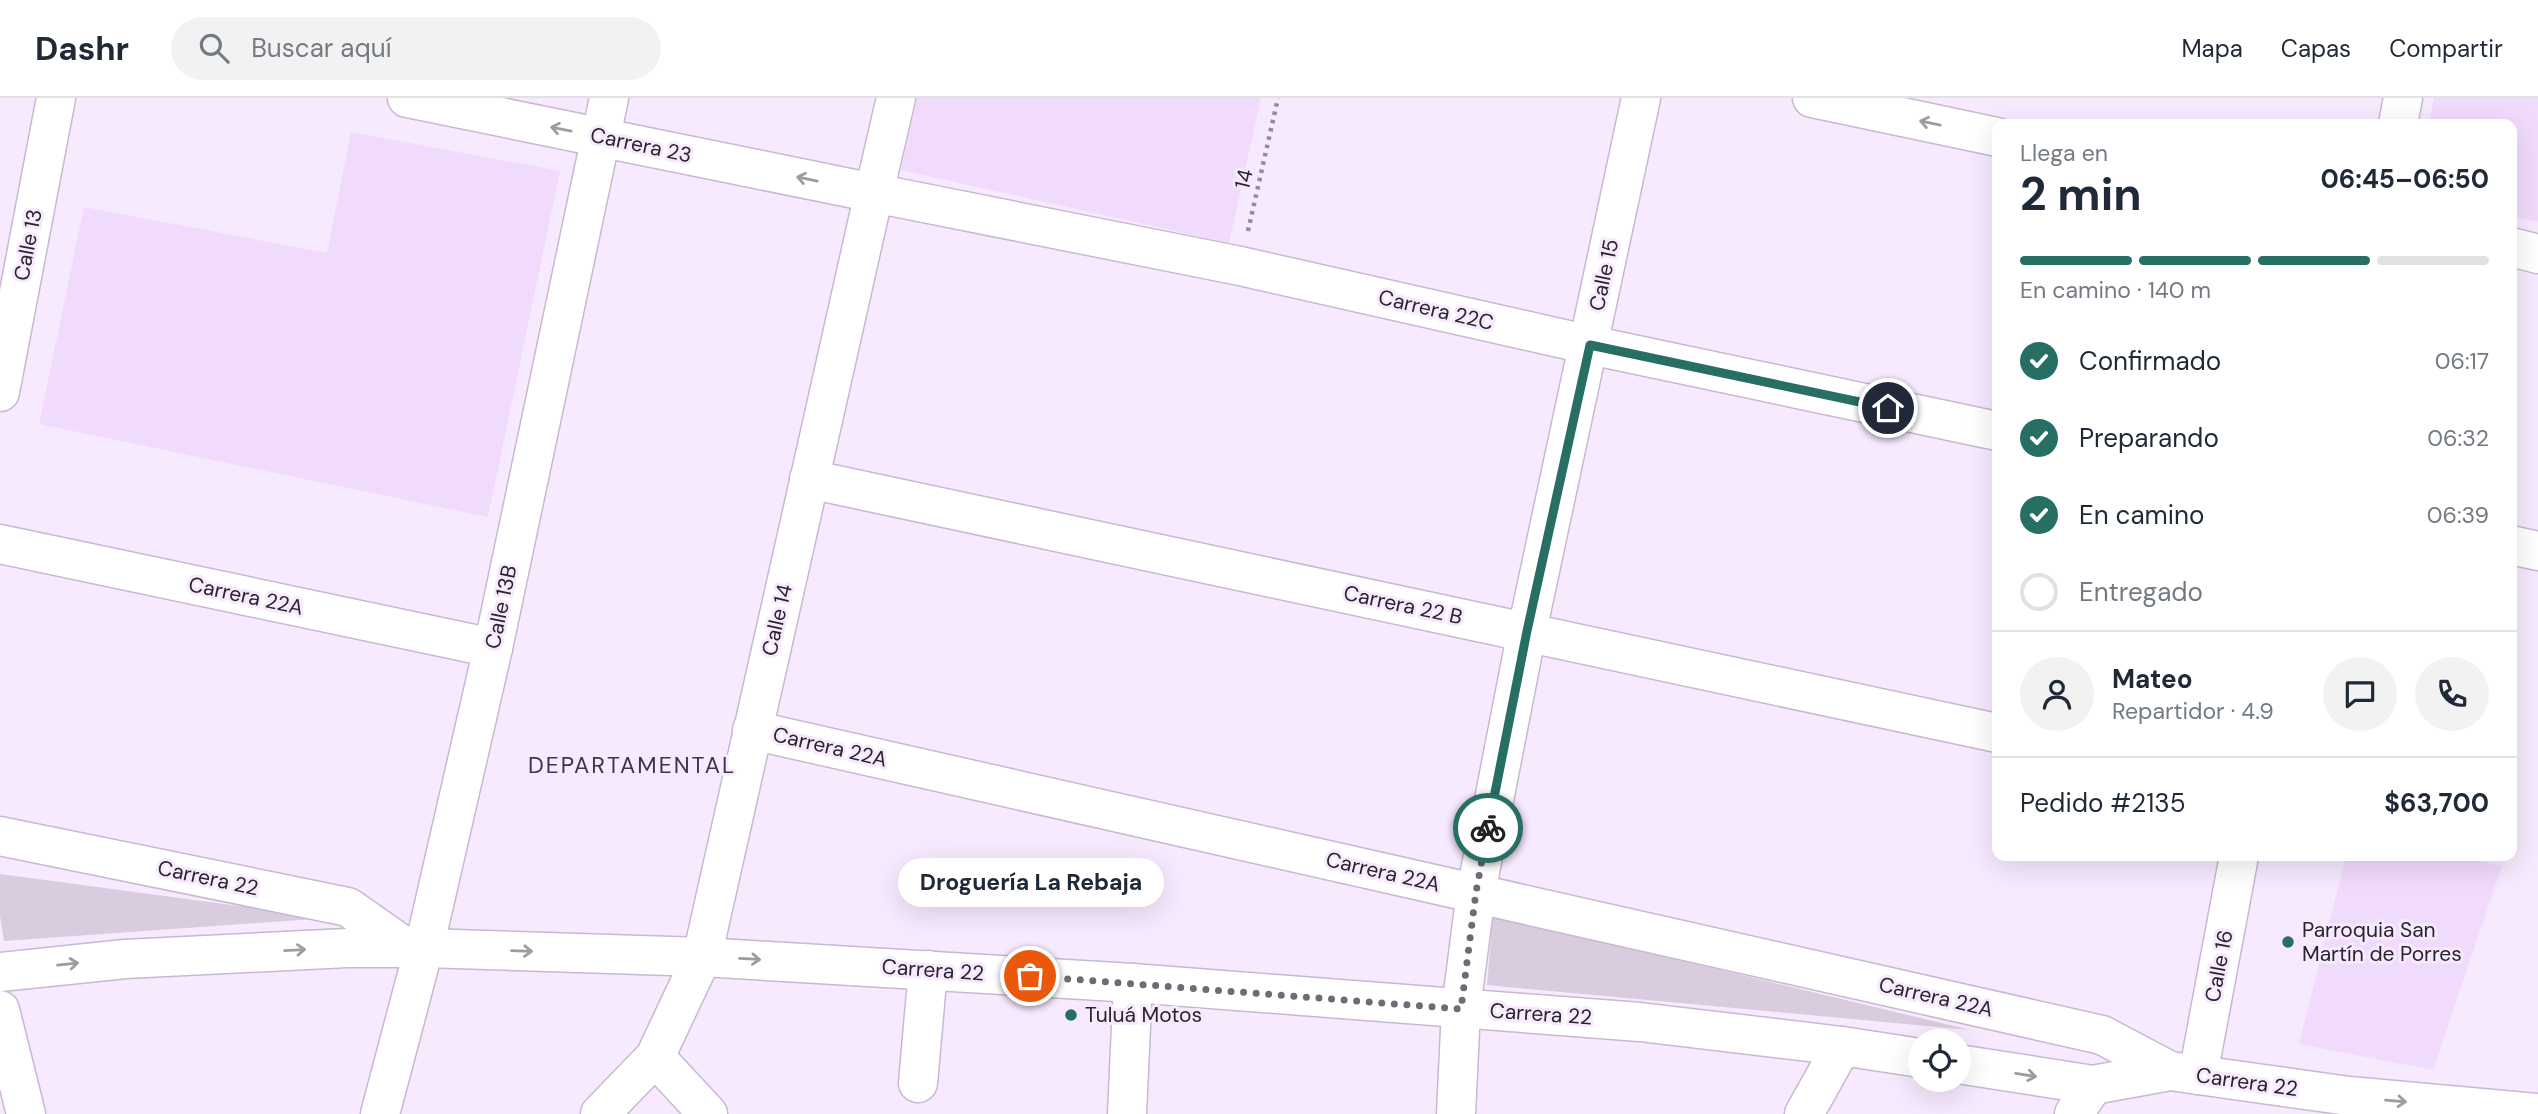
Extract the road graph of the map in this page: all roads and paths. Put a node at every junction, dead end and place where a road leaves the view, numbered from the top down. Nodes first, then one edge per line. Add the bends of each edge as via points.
1 (56, 98) edge
2 (407, 98) edge
3 (609, 98) edge
4 (896, 98) edge
5 (1278, 98) edge
6 (1641, 98) edge
7 (1812, 98) edge
8 (2403, 98) edge
9 (2399, 119) edge
10 (1992, 136) edge
11 (602, 137) junction
12 (874, 193) junction
13 (2517, 249) edge
14 (2538, 254) edge
15 (1240, 266) junction
16 (1590, 345) junction
17 (0, 392) edge
18 (1992, 430) edge
19 (809, 479) junction
20 (0, 544) edge
21 (2517, 546) edge
22 (2538, 551) edge
23 (1527, 631) junction
24 (493, 648) junction
25 (752, 730) junction
26 (1992, 732) edge
27 (0, 836) edge
28 (2238, 861) edge
29 (1476, 892) junction
30 (414, 948) junction
31 (702, 957) junction
32 (928, 970) junction
33 (0, 972) edge
34 (1133, 983) junction
35 (1461, 1009) junction
36 (0, 1010) edge
37 (1842, 1046) junction
38 (1908, 1056) edge
39 (655, 1057) junction
40 (1971, 1068) edge
41 (2184, 1073) junction
42 (918, 1083) dead end
43 (2084, 1100) edge
44 (2344, 1105) edge
45 (2538, 1113) edge
46 (26, 1114) edge
47 (380, 1114) edge
48 (600, 1114) edge
49 (708, 1114) edge
50 (1127, 1114) edge
51 (1456, 1114) edge
52 (1804, 1114) edge

1 - 17 street, Calle 13
11 -> 2 street, Carrera 23
3 - 11 street, Calle 13B
4 - 12 street, Calle 14
5 - 15 path, 14
6 - 16 street, Calle 15
10 -> 7 street
8 - 9 street
12 -> 11 street, Carrera 23
11 - 24 street, Calle 13B
12 - 15 street, Carrera 22C
12 - 19 street, Calle 14
13 - 14 street
15 - 16 street, Carrera 22C
16 - 18 street, Carrera 22C
16 - 23 street, Calle 15
19 - 23 street, Carrera 22 B
19 - 25 street, Calle 14
20 - 24 street, Carrera 22A
21 - 22 street
23 - 26 street, Carrera 22 B
23 - 29 street, Calle 15
24 - 30 street, Calle 13B
25 - 29 street, Carrera 22A
25 - 31 street, Calle 14
27 - 30 street, Carrera 22 via 348,907
28 - 41 street, Calle 16
29 - 35 street, Calle 15
29 - 41 street, Carrera 22A via 2102,1035
30 -> 31 street, Carrera 22
33 -> 30 street, Carrera 22 via 125,959
30 - 47 street, Calle 13B
31 -> 32 street, Carrera 22
31 - 39 street, Calle 14
32 - 34 street, Carrera 22
32 - 42 street
34 - 35 street, Carrera 22
34 - 50 street
35 - 37 street, Carrera 22 via 1640,1022
35 - 51 street, Calle 15
36 - 46 street
37 - 38 street, Carrera 22
37 - 52 street
39 - 48 street, Calle 14
39 - 49 street
40 -> 43 street, Carrera 22
41 - 43 street, Carrera 22
41 - 44 street, Carrera 22
44 -> 45 street, Carrera 22

